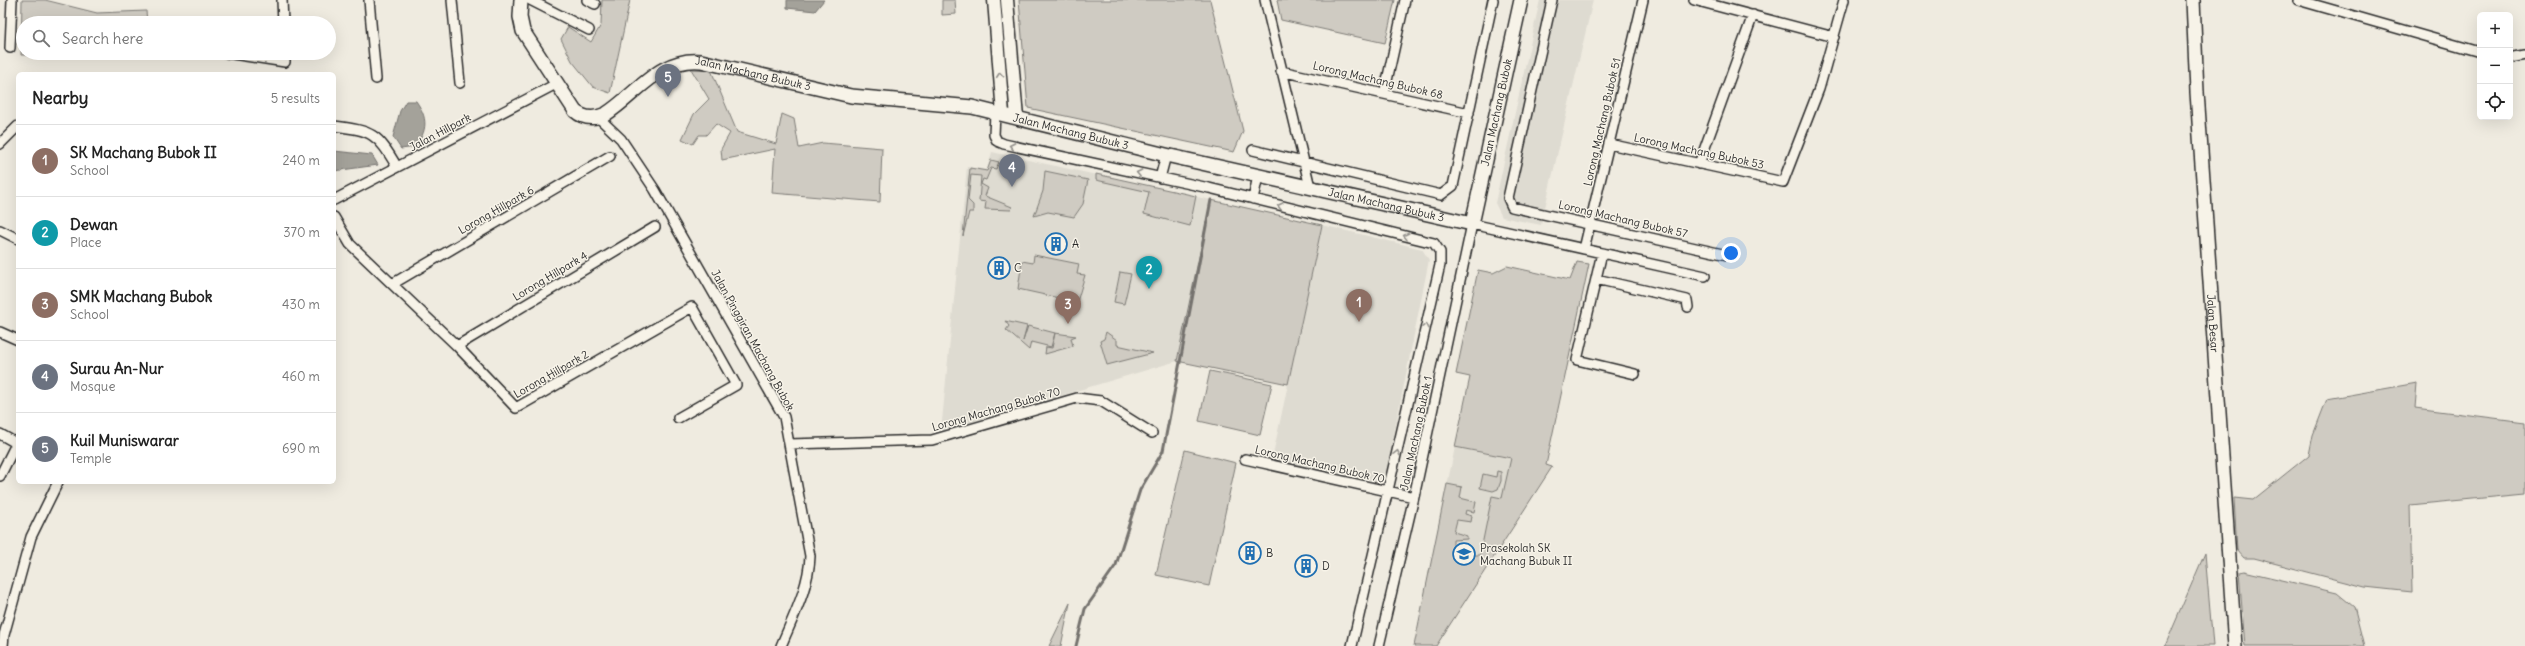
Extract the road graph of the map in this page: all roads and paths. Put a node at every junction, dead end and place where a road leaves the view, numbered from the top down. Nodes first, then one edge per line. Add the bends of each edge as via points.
1 (12, 0) edge
2 (282, 0) edge
3 (369, 0) edge
4 (452, 0) edge
5 (521, 0) edge
6 (530, 0) edge
7 (994, 0) edge
8 (1007, 0) edge
9 (1265, 0) edge
10 (1405, 0) edge
11 (1493, 0) edge
12 (1521, 0) edge
13 (1552, 0) edge
14 (1642, 0) edge
15 (1694, 0) edge
16 (1844, 0) edge
17 (2193, 0) edge
18 (2298, 0) edge
19 (1753, 15) junction
20 (283, 16) edge
21 (589, 30) dead end
22 (996, 32) junction
23 (1010, 32) junction
24 (1834, 37) junction
25 (10, 48) dead end
26 (2477, 51) edge
27 (2525, 55) edge
28 (2513, 57) edge
29 (273, 60) edge
30 (286, 60) edge
31 (1281, 71) junction
32 (376, 79) dead end
33 (460, 83) dead end
34 (556, 84) junction
35 (1384, 94) junction
36 (999, 113) junction
37 (1469, 113) junction
38 (599, 118) junction
39 (1017, 118) junction
40 (336, 126) edge
41 (16, 128) edge
42 (9, 133) junction
43 (16, 136) edge
44 (0, 144) edge
45 (1609, 144) junction
46 (1253, 150) dead end
47 (1166, 155) junction
48 (610, 156) dead end
49 (1302, 162) junction
50 (1699, 164) junction
51 (397, 167) junction
52 (1258, 176) junction
53 (1160, 178) junction
54 (1310, 187) junction
55 (336, 199) edge
56 (1252, 199) junction
57 (336, 220) edge
58 (1472, 224) junction
59 (1590, 224) junction
60 (655, 228) dead end
61 (0, 230) edge
62 (16, 238) edge
63 (1584, 249) junction
64 (1602, 253) junction
65 (1727, 255) dead end
66 (1705, 276) dead end
67 (1596, 279) junction
68 (394, 283) junction
69 (1688, 307) dead end
70 (0, 332) edge
71 (16, 339) edge
72 (457, 346) junction
73 (1635, 374) dead end
74 (678, 418) dead end
75 (1152, 433) dead end
76 (0, 434) edge
77 (16, 441) edge
78 (16, 443) edge
79 (789, 444) junction
80 (1245, 459) dead end
81 (0, 476) edge
82 (57, 484) edge
83 (1389, 491) junction
84 (1414, 497) junction
85 (2, 635) edge
86 (3, 646) edge
87 (781, 646) edge
88 (1352, 646) edge
89 (1379, 646) edge
90 (2235, 646) edge

1 - 25 street
2 - 20 street
3 - 32 street
4 - 33 street
5 - 34 main road via 520,17 523,31
6 - 21 street
7 - 22 street
8 - 23 street
9 - 31 street
10 - 35 street
11 - 37 street
12 - 58 main road, Jalan Machang Bubok
13 - 59 street, Lorong Machang Bubok 57 via 1508,198 1512,207
14 - 45 street, Lorong Machang Bubok 51
15 - 19 street
16 - 24 street
17 - 90 main road, Jalan Besar
18 - 26 street
19 - 24 street
19 - 50 street
22 - 23 street
36 -> 22 street
23 - 39 street
24 - 50 street, Lorong Machang Bubok 53 via 1819,89 1784,182
27 - 28 street
29 - 30 street via 286,62
31 - 35 street, Lorong Machang Bubok 68
31 - 49 street
34 - 38 main road via 579,115
34 - 51 street, Jalan Hillpark
35 - 37 street, Lorong Machang Bubok 68
36 - 38 main road, Jalan Machang Bubuk 3 via 948,103 851,96 714,63 691,60 678,63 656,74
36 - 39 main road, Jalan Machang Bubuk 3
53 -> 36 street via 1004,144 997,141 994,135
37 - 49 street, Jalan Machang Bubuk 3 via 1453,186 1441,195
38 - 79 street, Jalan Pinggiran Machang Bubok via 621,139 655,190 784,417
39 - 47 main road, Jalan Machang Bubuk 3
40 - 51 street via 360,129 372,134 383,143
41 - 42 street
42 - 43 street
42 - 44 street
45 - 50 street, Lorong Machang Bubok 53
45 - 59 street, Lorong Machang Bubok 51
46 - 49 street, Jalan Machang Bubuk 3
47 - 52 main road, Jalan Machang Bubuk 3
47 - 53 street
48 - 68 street, Lorong Hillpark 6
49 - 54 street
51 - 55 street, Jalan Hillpark
52 - 54 main road, Jalan Machang Bubuk 3
52 - 56 street
53 - 56 street
54 - 58 main road, Jalan Machang Bubuk 3
83 -> 56 street via 1440,265 1440,252 1434,243
57 - 68 street, Lorong Hillpark 2 via 350,244
58 - 63 street, Jalan Machang Bubuk 3
58 - 84 street, Jalan Machang Bubok 1
59 - 63 street, Lorong Machang Bubok 51
59 - 65 street, Lorong Machang Bubok 57
60 - 72 street, Lorong Hillpark 4
61 - 62 street
63 - 64 street, Jalan Machang Bubuk 3
64 - 66 street, Jalan Machang Bubuk 3
64 - 67 street
67 - 69 street via 1687,300
67 - 73 street via 1577,360
68 - 72 street, Lorong Hillpark 2
70 - 71 street
72 - 74 street, Lorong Hillpark 2 via 516,408 692,307 736,385
75 - 79 street, Lorong Machang Bubok 70 via 1102,401 1077,398 932,440
76 - 77 street
78 - 81 street
79 - 87 street, Jalan Pinggiran Machang Bubok via 810,556 809,569
80 - 83 street, Lorong Machang Bubok 70
82 - 85 street via 31,537
83 - 84 street, Lorong Machang Bubok 70
83 - 88 street
84 - 89 street, Jalan Machang Bubok 1
85 - 86 street

